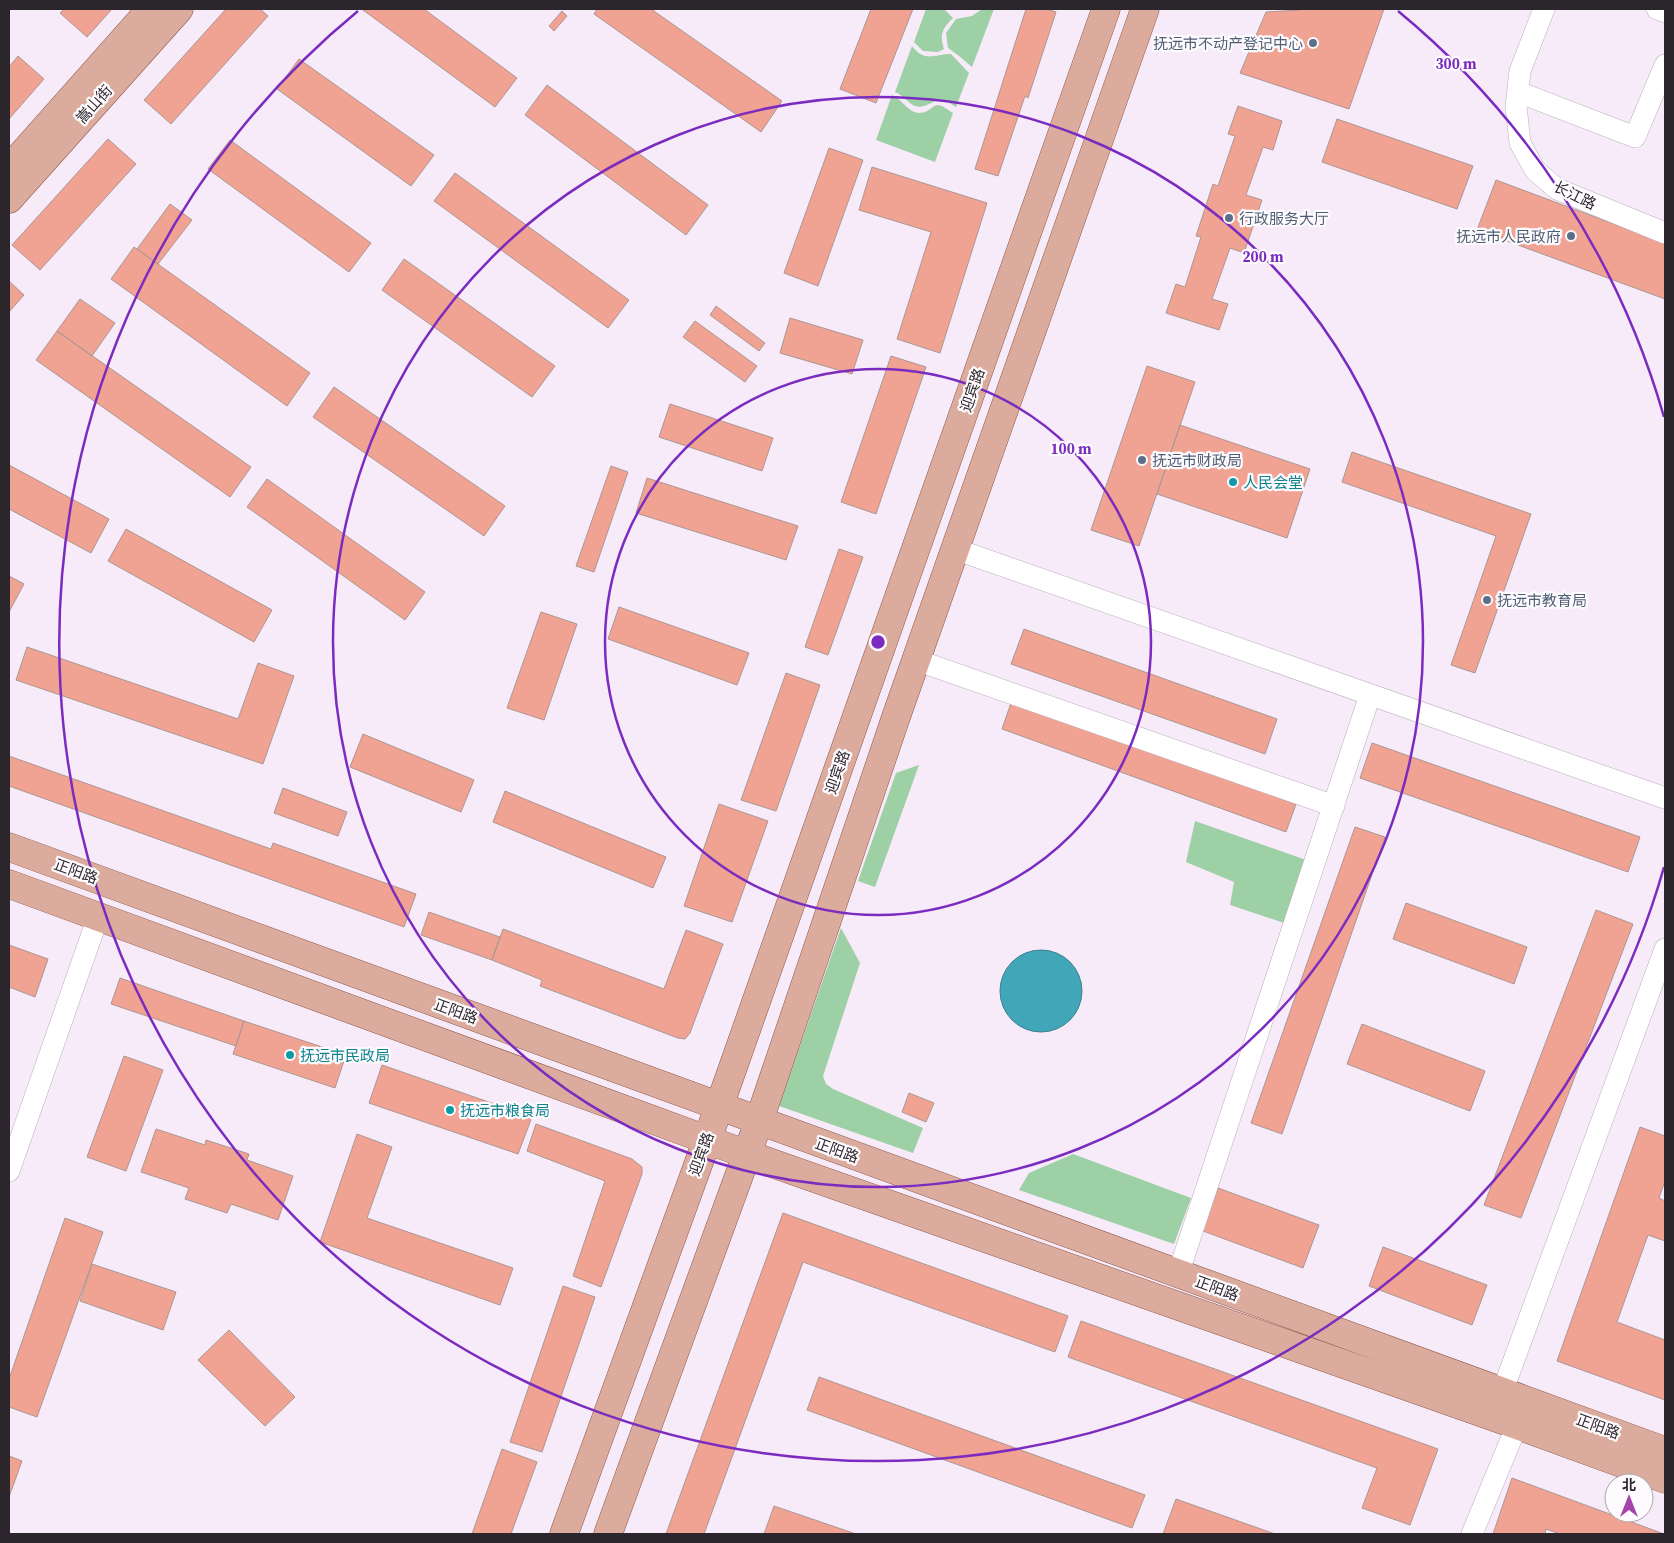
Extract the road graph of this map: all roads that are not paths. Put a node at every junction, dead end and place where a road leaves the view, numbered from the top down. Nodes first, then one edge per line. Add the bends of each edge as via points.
1 (151, 9) edge
2 (180, 9) edge
3 (1106, 9) edge
4 (1145, 9) edge
5 (1544, 9) edge
6 (1657, 9) edge
7 (1665, 12) edge
8 (1665, 65) edge
9 (1518, 92) junction
10 (9, 169) edge
11 (9, 199) edge
12 (1665, 233) edge
13 (955, 549) junction
14 (916, 660) junction
15 (1370, 695) junction
16 (1665, 798) edge
17 (1334, 806) junction
18 (9, 846) edge
19 (9, 884) edge
20 (98, 917) junction
21 (1665, 949) edge
22 (719, 1107) junction
23 (758, 1122) junction
24 (707, 1139) junction
25 (746, 1154) junction
26 (9, 1171) edge
27 (1178, 1274) junction
28 (1502, 1391) junction
29 (1505, 1421) junction
30 (1665, 1451) edge
31 (1665, 1479) edge
32 (564, 1534) edge
33 (608, 1534) edge
34 (1472, 1534) edge

1 - 10 main road, 嵩山街
2 - 11 main road, 嵩山街
3 - 22 main road, 迎宾路
4 - 13 main road
5 - 9 street, 长江路 via 1520,71
6 - 7 street
8 - 9 street via 1635,137
9 - 12 street, 长江路 via 1516,106 1520,143 1535,170 1557,189
13 - 14 main road
13 - 15 street
14 - 17 street
14 - 23 main road
15 - 16 street
15 - 17 street
17 - 27 street
18 - 22 main road, 正阳路
19 - 20 main road, 正阳路
20 - 24 main road, 正阳路
20 - 26 street
21 - 28 street
22 - 23 main road, 正阳路
22 - 24 main road, 迎宾路
23 - 25 main road
23 - 27 main road, 正阳路
24 - 25 main road, 正阳路
24 - 32 main road, 迎宾路
25 - 29 main road, 正阳路
25 - 33 main road
27 - 28 main road, 正阳路
28 - 29 street
28 - 30 main road, 正阳路
29 - 31 main road, 正阳路
29 - 34 street

